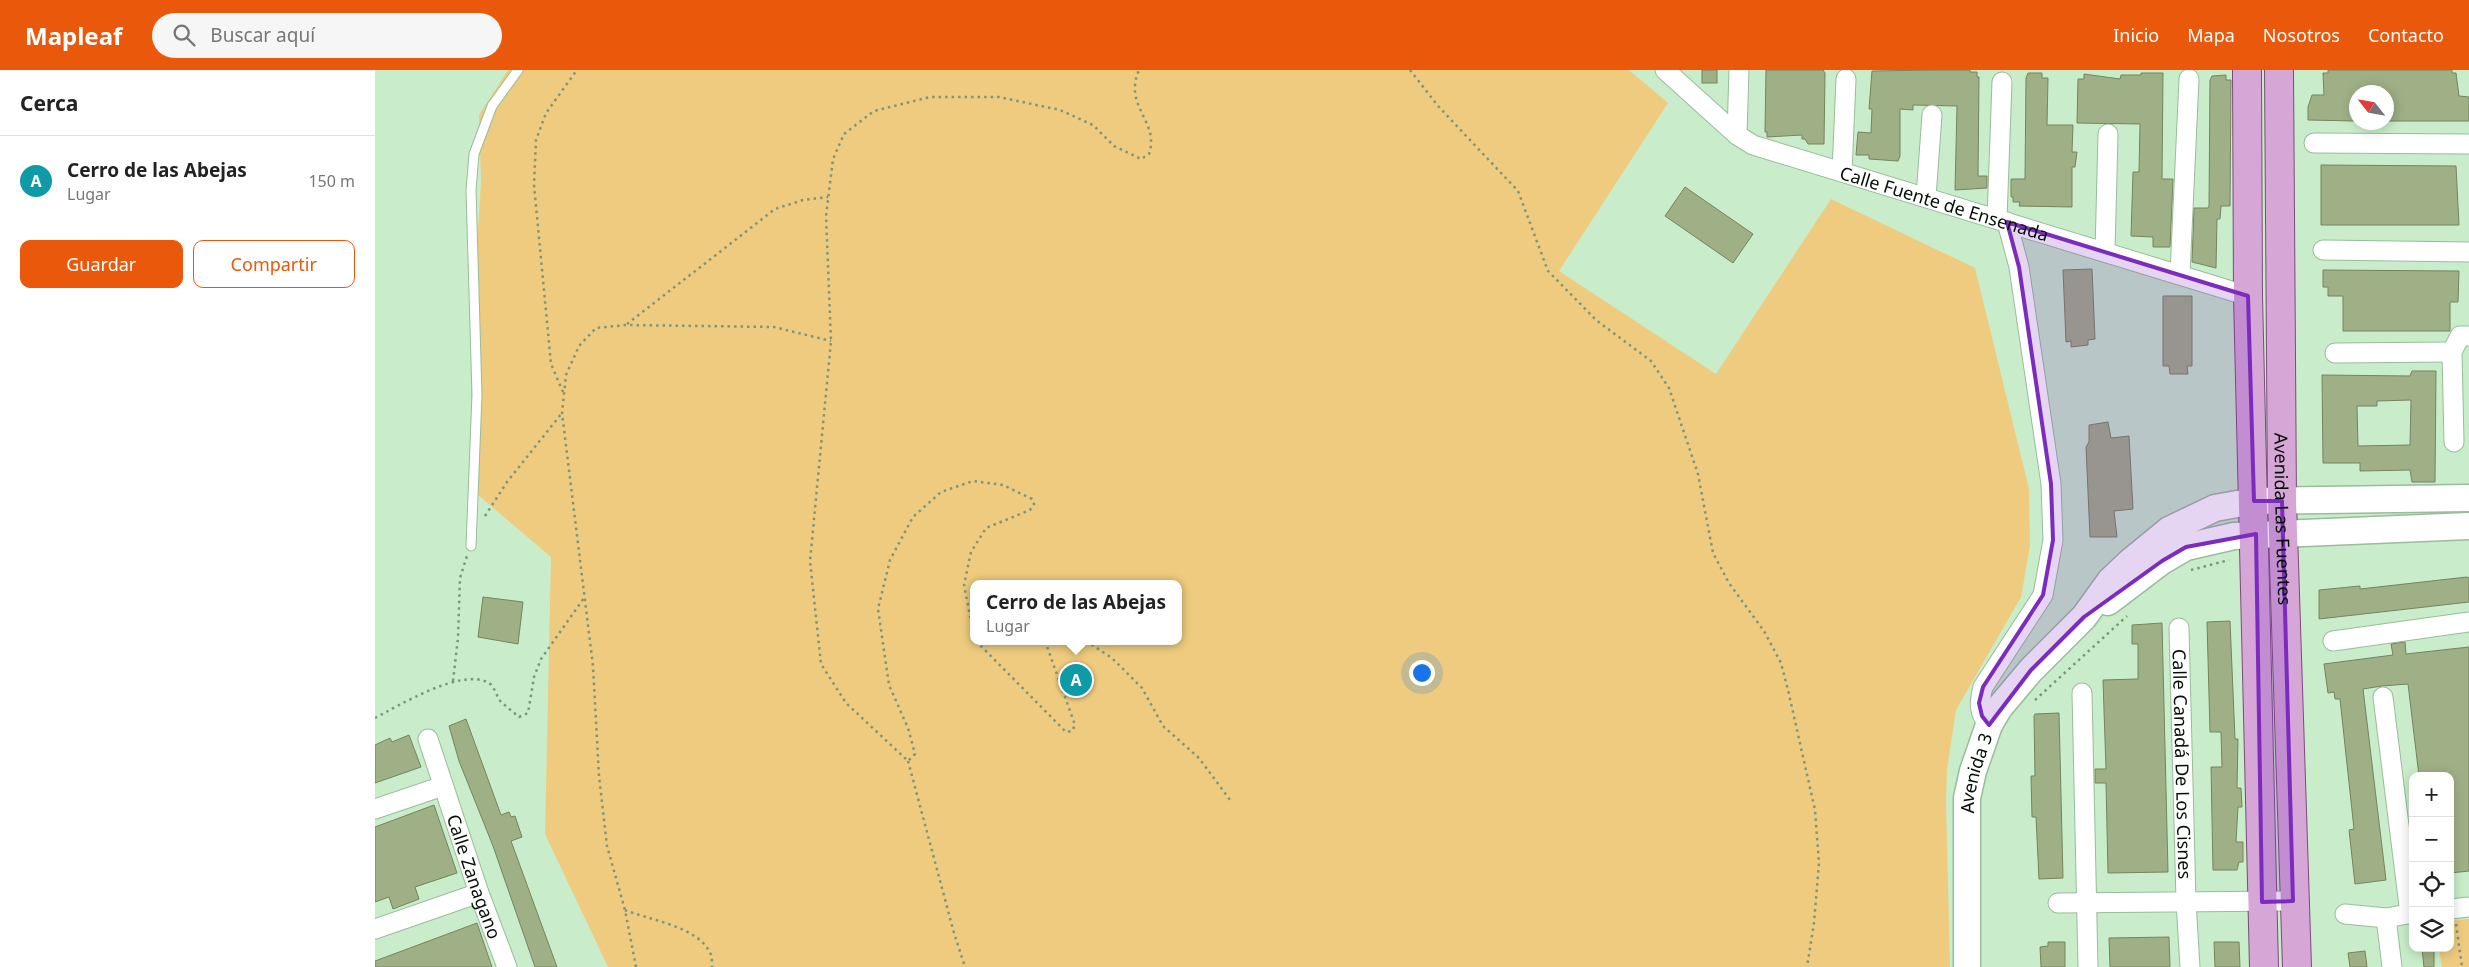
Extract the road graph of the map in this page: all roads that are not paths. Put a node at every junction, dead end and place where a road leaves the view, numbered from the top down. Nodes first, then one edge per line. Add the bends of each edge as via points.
1 (518, 70) edge
2 (1665, 70) edge
3 (1739, 70) edge
4 (2247, 70) edge
5 (2279, 70) edge
6 (1846, 79) dead end
7 (2189, 79) dead end
8 (2002, 82) dead end
9 (1932, 115) dead end
10 (2108, 134) dead end
11 (1737, 135) junction
12 (2314, 143) dead end
13 (2469, 144) edge
14 (1841, 172) junction
15 (1926, 197) junction
16 (2002, 221) junction
17 (2323, 250) dead end
18 (2105, 252) junction
19 (2469, 252) edge
20 (2180, 274) junction
21 (2248, 296) junction
22 (2469, 336) edge
23 (2452, 352) junction
24 (2335, 354) dead end
25 (2454, 442) dead end
26 (2469, 498) edge
27 (2254, 501) junction
28 (2282, 501) junction
29 (2469, 526) edge
30 (2283, 533) junction
31 (2255, 534) junction
32 (471, 546) road end
33 (2172, 556) junction
34 (2469, 622) edge
35 (2179, 628) dead end
36 (2333, 641) dead end
37 (2082, 692) dead end
38 (2383, 697) dead end
39 (1989, 725) junction
40 (428, 740) dead end
41 (443, 786) junction
42 (375, 809) edge
43 (479, 893) junction
44 (2185, 901) junction
45 (2293, 901) junction
46 (2263, 902) junction
47 (2058, 903) dead end
48 (2088, 903) junction
49 (2410, 907) edge
50 (2345, 914) dead end
51 (2409, 914) edge
52 (2386, 918) junction
53 (375, 929) edge
54 (507, 967) edge
55 (1967, 967) edge
56 (2088, 967) edge
57 (2190, 967) edge
58 (2264, 967) edge
59 (2297, 967) edge
60 (2391, 967) edge

1 - 32 lane via 492,106 474,154 471,190 477,395
2 - 11 street, Calle Fuente de Ensenada
3 - 11 street
4 - 21 main road, Avenida Las Fuentes
5 - 28 main road, Avenida Las Fuentes
6 - 14 street
7 - 20 street
8 - 16 street
9 - 15 street
10 - 18 street
11 - 14 street, Calle Fuente de Ensenada via 1753,145
12 - 13 street
14 - 15 street, Calle Fuente de Ensenada
15 - 16 street, Calle Fuente de Ensenada
16 - 18 street, Calle Fuente de Ensenada
16 - 39 street via 2019,267 2049,474 2053,540 2043,595 1983,688 1979,703 1982,716
17 - 19 street
18 - 20 street, Calle Fuente de Ensenada
20 - 21 street, Calle Fuente de Ensenada
21 - 27 main road, Avenida Las Fuentes
22 - 23 street via 2460,336
23 - 24 street
23 - 25 street
26 - 28 street, Avenida 3
27 - 28 street, Avenida 3
27 - 31 main road, Avenida Las Fuentes
27 - 33 street, Avenida 3 via 2215,508 2169,530
28 - 30 main road, Avenida Las Fuentes
29 - 30 street, Avenida 3
30 - 31 street, Avenida 3
30 - 45 main road, Avenida Las Fuentes
31 - 33 street, Avenida 3 via 2186,547
31 - 46 main road, Avenida Las Fuentes
33 - 39 street, Avenida 3 via 2084,617 2031,670
34 - 36 street
35 - 44 street, Calle Canadá De Los Cisnes
37 - 48 street
38 - 49 street
39 - 55 street, Avenida 3 via 1967,798
40 - 41 street, Calle Zanagano
41 - 42 street
41 - 43 street, Calle Zanagano
43 - 53 street
43 - 54 street, Calle Zanagano
44 - 46 street
44 - 48 street
44 - 57 street, Calle Canadá De Los Cisnes
45 - 46 street
45 - 59 main road, Avenida Las Fuentes
46 - 58 main road, Avenida Las Fuentes
47 - 48 street
48 - 56 street
50 - 52 street
51 - 52 street
52 - 60 street

